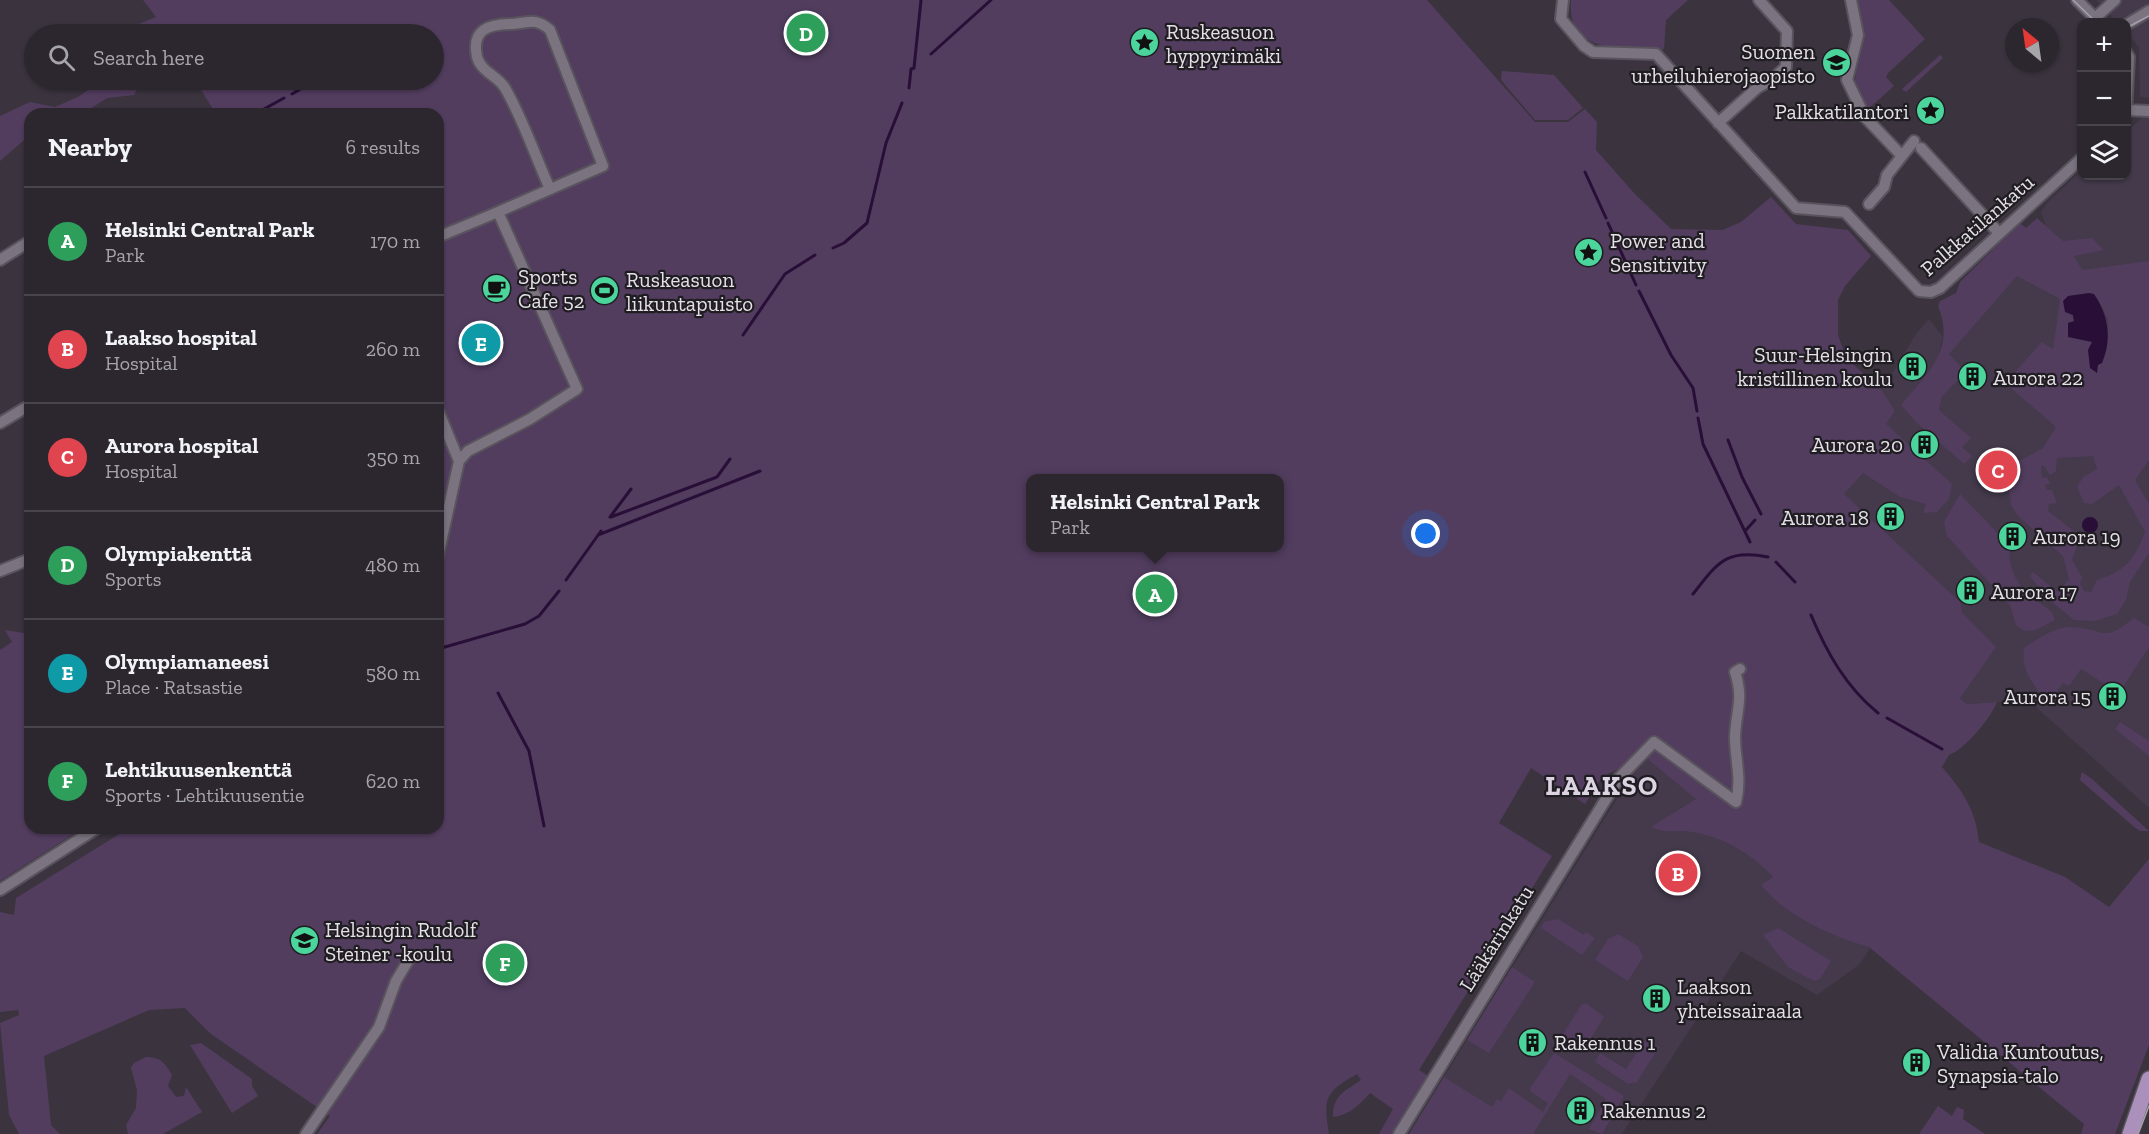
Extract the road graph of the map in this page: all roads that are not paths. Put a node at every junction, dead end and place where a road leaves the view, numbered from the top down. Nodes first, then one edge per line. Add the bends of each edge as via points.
1 (1563, 0) edge
2 (1759, 0) edge
3 (1851, 0) edge
4 (2077, 0) edge
5 (2115, 0) edge
6 (2149, 11) edge
7 (2095, 18) edge
8 (2099, 18) edge
9 (2131, 22) edge
10 (2149, 111) edge
11 (2131, 112) edge
12 (1718, 123) junction
13 (1902, 156) junction
14 (2077, 163) edge
15 (550, 189) junction
16 (1869, 204) dead end
17 (498, 212) junction
18 (1999, 233) junction
19 (444, 234) edge
20 (24, 245) edge
21 (0, 260) edge
22 (24, 409) edge
23 (0, 423) edge
24 (444, 425) edge
25 (459, 461) junction
26 (444, 529) edge
27 (24, 561) edge
28 (0, 571) edge
29 (1740, 669) dead end
30 (88, 834) edge
31 (0, 890) edge
32 (411, 956) dead end
33 (2149, 1079) edge
34 (306, 1134) edge
35 (1399, 1134) edge
36 (2130, 1134) edge

1 - 12 street, Palkkatilankatu via 1561,19 1584,46 1593,52 1656,54
2 - 12 street via 1787,31 1786,67
3 - 13 street via 1858,35 1846,80 1865,117
4 - 7 street
5 - 8 street
6 - 9 street
10 - 11 street
12 - 18 street, Palkkatilankatu via 1796,208 1845,212 1919,291 1940,288
13 - 16 street
13 - 18 street via 1918,144
14 - 18 street, Palkkatilankatu
15 - 15 street via 603,166 550,30 530,20 495,23 478,36 477,59 485,71 504,85
15 - 17 street
17 - 19 street
17 - 25 street via 577,389 468,451
20 - 21 street
22 - 23 street
24 - 25 street
25 - 26 street
27 - 28 street
29 - 35 street, Lääkärinkatu via 1735,672 1741,692 1735,734 1740,786 1736,802 1653,742 1619,778
30 - 31 street
32 - 34 street via 396,981 379,1027
33 - 36 main road

